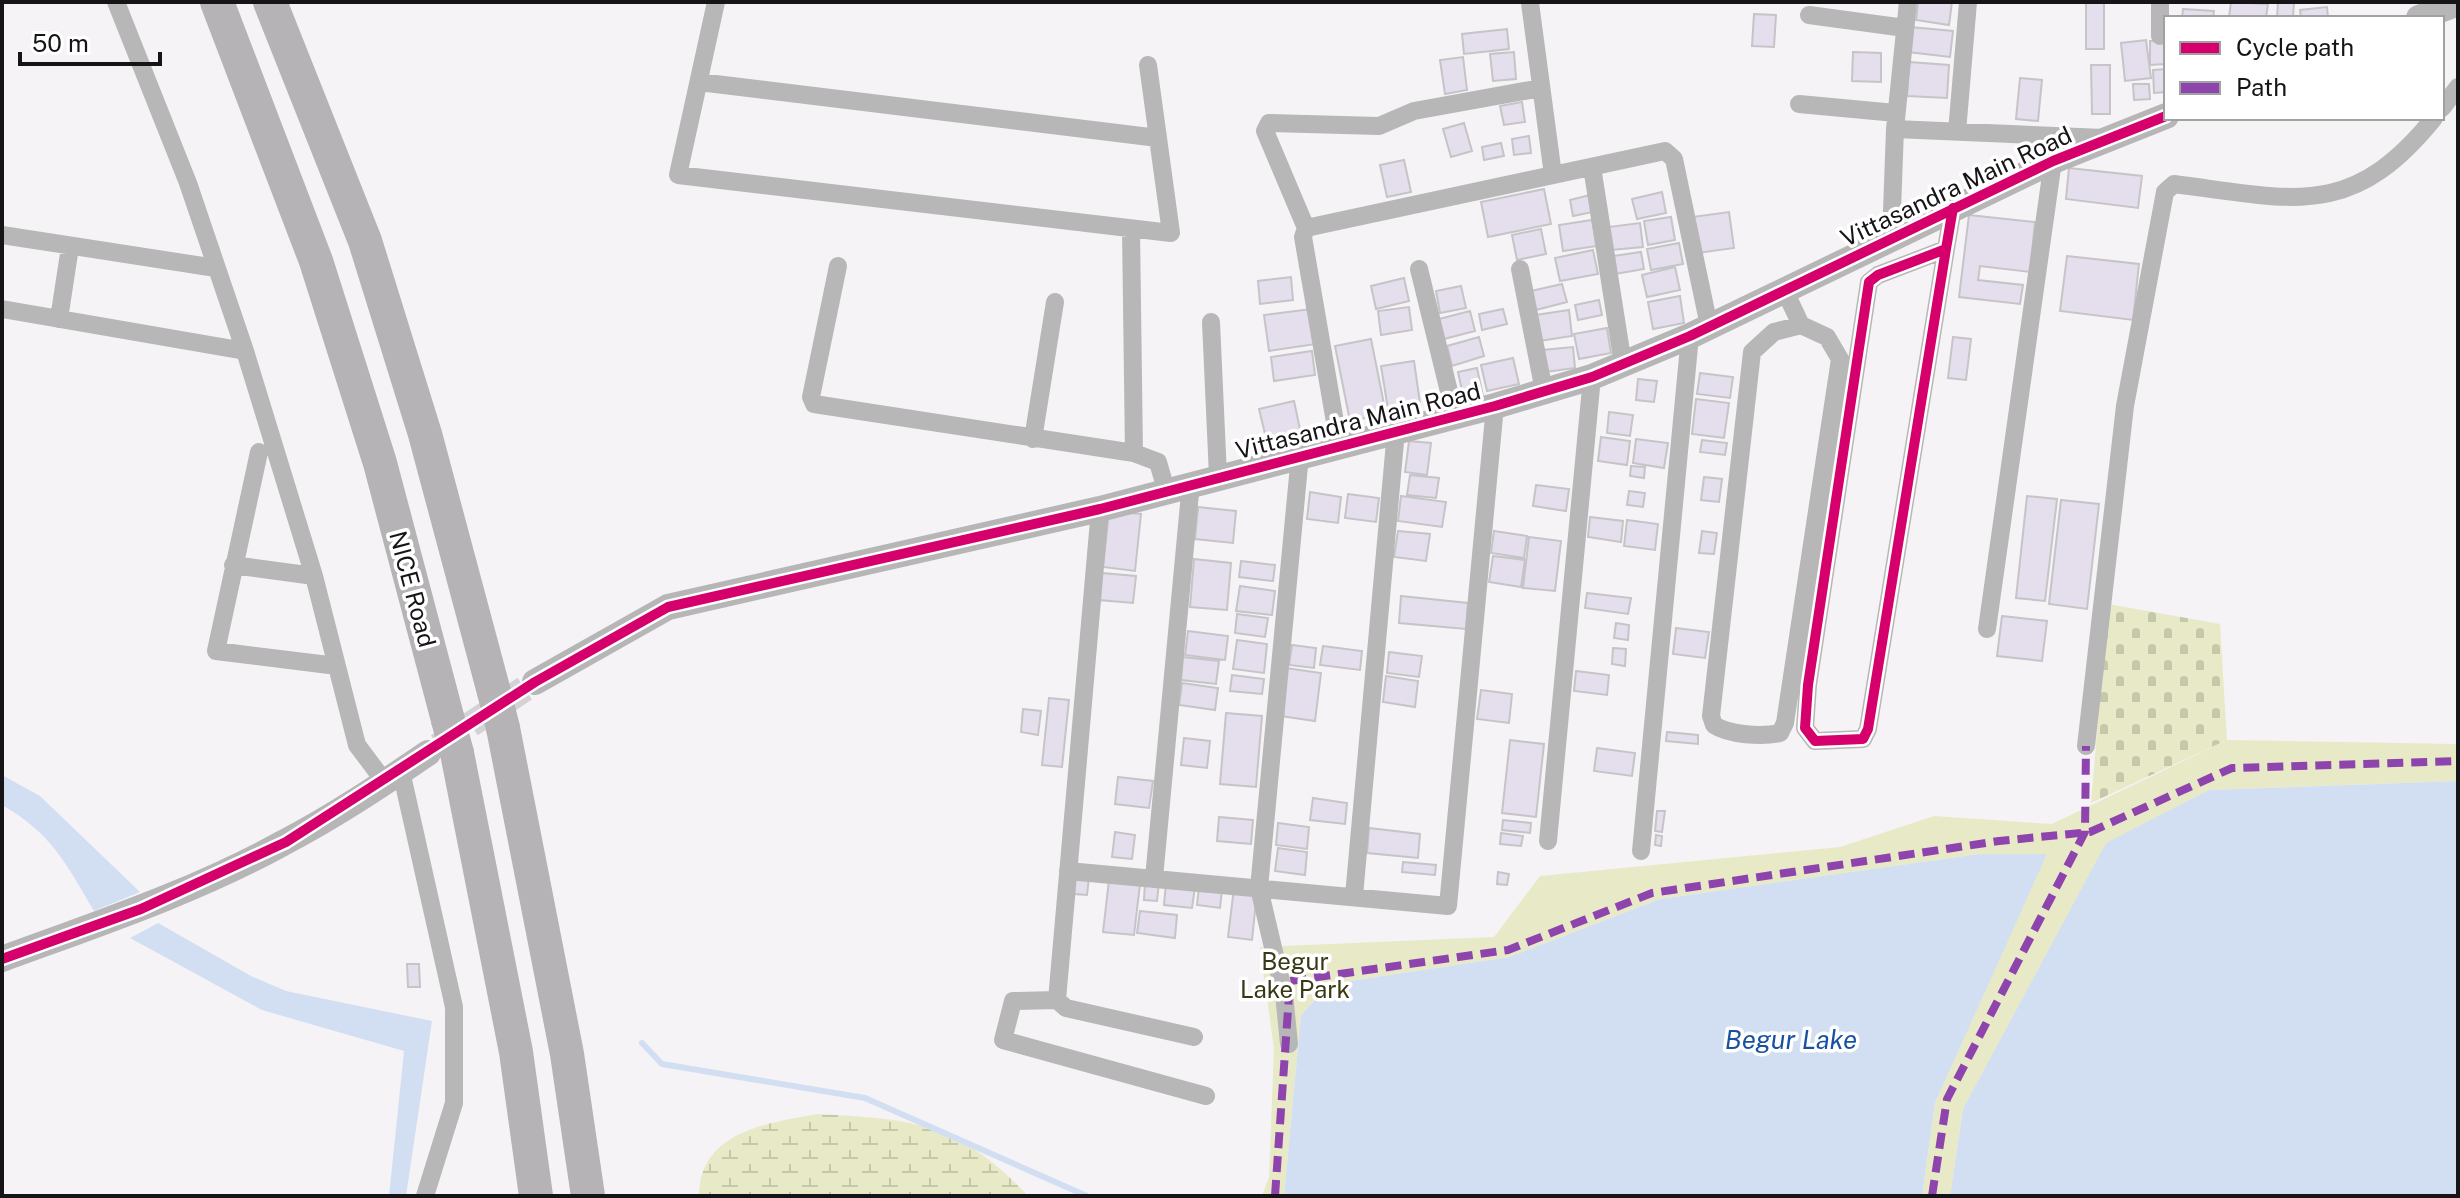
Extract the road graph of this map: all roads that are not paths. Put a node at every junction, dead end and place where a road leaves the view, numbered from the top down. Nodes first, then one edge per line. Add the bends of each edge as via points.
1 (116, 2) edge
2 (217, 2) edge
3 (270, 2) edge
4 (716, 2) edge
5 (1908, 2) edge
6 (1968, 2) edge
7 (2160, 2) edge
8 (1530, 3) edge
9 (2458, 3) edge
10 (1809, 15) dead end
11 (2424, 16) edge
12 (1905, 28) junction
13 (2160, 36) dead end
14 (1148, 65) dead end
15 (699, 82) junction
16 (2458, 87) edge
17 (1541, 88) junction
18 (1799, 104) dead end
19 (2444, 105) edge
20 (2164, 117) edge
21 (2432, 120) edge
22 (1895, 121) junction
23 (1957, 132) junction
24 (1158, 138) junction
25 (2110, 138) junction
26 (2053, 161) junction
27 (1592, 167) junction
28 (1553, 175) junction
29 (1953, 208) junction
30 (1306, 228) junction
31 (1131, 229) junction
32 (2, 235) edge
33 (1891, 238) junction
34 (70, 247) junction
35 (1946, 249) junction
36 (838, 266) dead end
37 (216, 268) junction
38 (1419, 269) dead end
39 (1520, 269) dead end
40 (1784, 289) junction
41 (1055, 302) dead end
42 (2, 309) edge
43 (59, 319) junction
44 (1211, 322) dead end
45 (1801, 325) junction
46 (1700, 331) junction
47 (245, 351) junction
48 (1623, 364) junction
49 (1592, 377) junction
50 (1544, 391) junction
51 (1495, 406) junction
52 (1455, 416) junction
53 (1396, 431) junction
54 (1033, 439) junction
55 (1339, 445) junction
56 (259, 452) dead end
57 (1134, 453) junction
58 (1300, 455) junction
59 (1218, 476) junction
60 (1191, 483) junction
61 (1166, 490) junction
62 (1100, 509) junction
63 (233, 565) junction
64 (314, 576) junction
65 (1987, 629) dead end
66 (337, 666) junction
67 (535, 682) tunnel mouth
68 (2086, 746) dead end
69 (442, 753) junction
70 (393, 776) junction
71 (1548, 841) dead end
72 (1641, 851) dead end
73 (1068, 871) junction
74 (1154, 878) junction
75 (1259, 888) junction
76 (1354, 896) junction
77 (2, 959) edge
78 (1057, 1000) junction
79 (1194, 1037) dead end
80 (1289, 1044) dead end
81 (1206, 1096) dead end
82 (425, 1196) edge
83 (536, 1196) edge
84 (588, 1196) edge

1 - 37 street
2 - 69 highway, NICE Road, bridge via 316,261 380,463 448,720
3 - 84 highway, bridge via 365,241 425,434 494,692 567,1054
4 - 15 street
5 - 12 street
6 - 23 street
7 - 13 street
8 - 17 street
9 - 11 street
10 - 12 street
12 - 22 street
14 - 24 street
15 - 24 street
15 - 31 street via 678,175
16 - 19 street
17 - 28 street
17 - 30 street via 1414,111 1379,126 1269,123 1265,131
18 - 22 street
20 - 25 street, Vittasandra Main Road
21 - 68 street via 2387,168 2324,197 2168,186 2125,406
22 - 23 street
22 - 33 street
23 - 25 street
24 - 31 street via 1171,233
25 - 26 street, Vittasandra Main Road
26 - 29 street, Vittasandra Main Road
26 - 65 street
27 - 28 street
27 - 46 street via 1670,153
27 - 48 street
28 - 30 street
29 - 33 street, Vittasandra Main Road
29 - 35 street
30 - 55 street via 1303,237
31 - 57 street
32 - 34 street
33 - 40 street, Vittasandra Main Road
34 - 37 street
34 - 43 street
35 - 35 street via 1869,282 1808,685 1805,728 1815,741 1863,739 1868,729
36 - 54 street via 811,397 814,404
37 - 47 street
38 - 52 street
39 - 50 street
40 - 45 street
40 - 46 street, Vittasandra Main Road
41 - 54 street
42 - 43 street
43 - 47 street
44 - 59 street
45 - 45 street via 1827,337 1840,359 1785,723 1780,733 1771,735 1722,730 1711,716 1752,352 1774,332
46 - 48 street, Vittasandra Main Road
46 - 72 street
47 - 64 street
48 - 49 street, Vittasandra Main Road
49 - 50 street, Vittasandra Main Road
49 - 71 street
50 - 51 street, Vittasandra Main Road
51 - 52 street, Vittasandra Main Road
51 - 76 street via 1448,906
52 - 53 street, Vittasandra Main Road
53 - 55 street, Vittasandra Main Road
53 - 76 street
54 - 57 street
55 - 58 street, Vittasandra Main Road
56 - 63 street
57 - 61 street via 1158,462
58 - 59 street, Vittasandra Main Road
58 - 75 street
59 - 60 street, Vittasandra Main Road
60 - 61 street, Vittasandra Main Road
60 - 74 street
61 - 62 street, Vittasandra Main Road
62 - 67 street, Vittasandra Main Road via 668,607
62 - 73 street
63 - 64 street
63 - 66 street via 216,651
64 - 66 street
66 - 70 street via 357,745
69 - 70 street
69 - 83 highway, NICE Road via 516,1052
70 - 77 street via 286,842 141,909
70 - 82 street via 454,1007 454,1103
73 - 74 street
73 - 78 street
74 - 75 street
75 - 76 street
75 - 80 street via 1284,994
78 - 79 street via 1066,1008
78 - 81 street via 1013,1001 1003,1040

